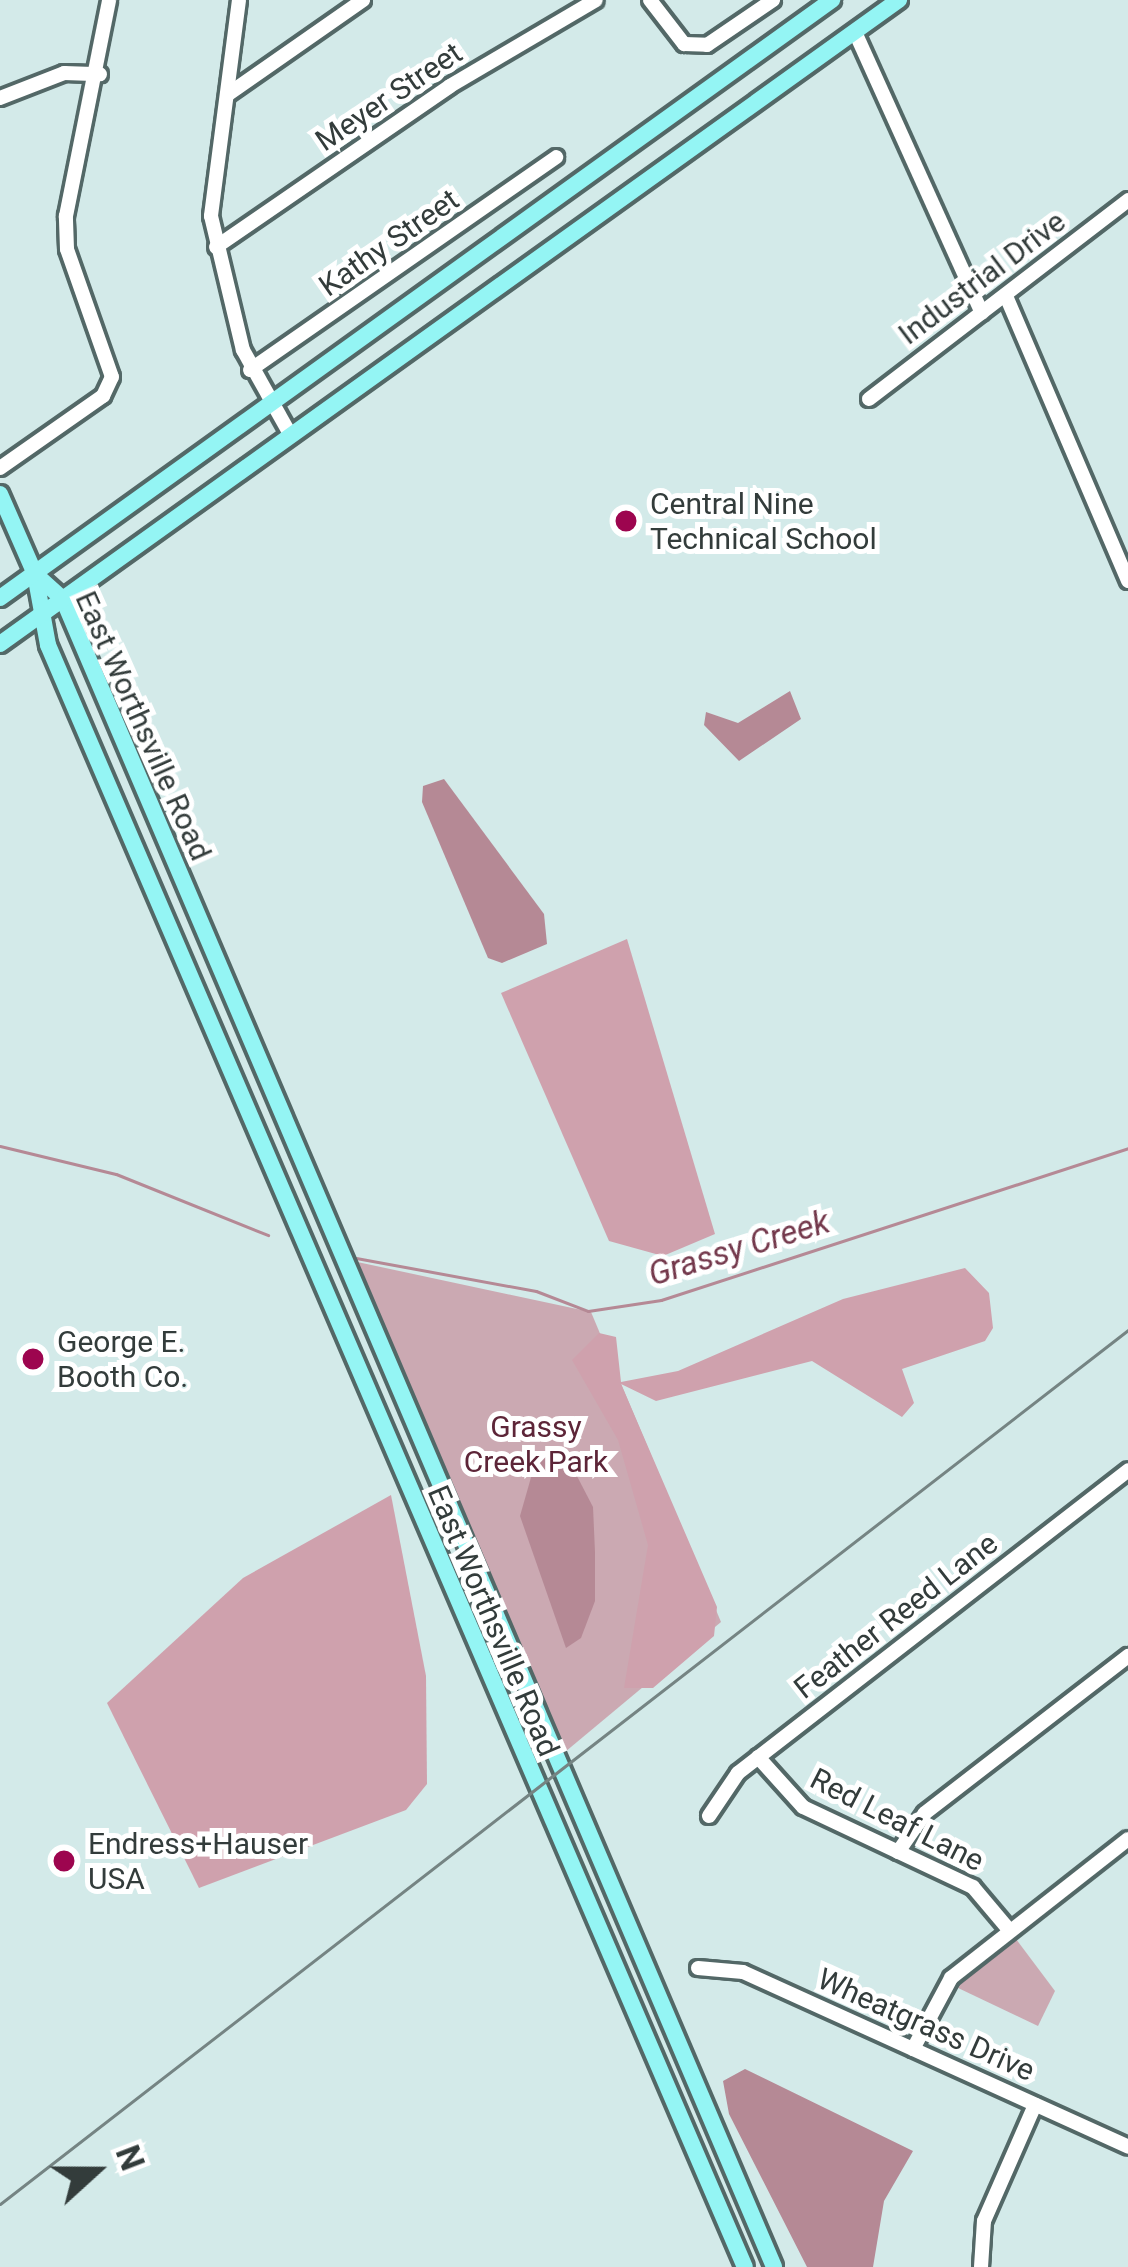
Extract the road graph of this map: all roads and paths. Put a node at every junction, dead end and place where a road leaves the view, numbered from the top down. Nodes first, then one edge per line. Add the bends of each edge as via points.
1 (110, 0) edge
2 (239, 0) edge
3 (363, 0) edge
4 (596, 0) edge
5 (650, 0) edge
6 (773, 0) edge
7 (832, 0) edge
8 (899, 0) edge
9 (855, 32) junction
10 (100, 74) junction
11 (226, 95) junction
12 (0, 98) edge
13 (556, 157) dead end
14 (1128, 200) edge
15 (216, 247) junction
16 (1006, 296) junction
17 (982, 314) junction
18 (250, 370) junction
19 (868, 398) dead end
20 (271, 404) junction
21 (290, 434) junction
22 (0, 468) edge
23 (0, 494) edge
24 (35, 574) junction
25 (1128, 581) edge
26 (0, 598) edge
27 (64, 598) junction
28 (37, 617) junction
29 (0, 644) edge
30 (1128, 1471) edge
31 (1128, 1656) edge
32 (758, 1757) junction
33 (710, 1816) dead end
34 (1128, 1839) edge
35 (898, 1852) junction
36 (1010, 1930) junction
37 (698, 1968) dead end
38 (914, 2049) junction
39 (1035, 2104) junction
40 (1128, 2147) edge
41 (745, 2267) edge
42 (774, 2267) edge
43 (981, 2267) edge

1 - 10 street
2 - 11 street
3 - 11 street
4 - 15 street, Meyer Street via 450,86
5 - 6 street via 684,44 707,45
7 - 20 main road
8 - 9 main road
9 - 17 street
9 - 21 main road
10 - 12 street via 64,74
10 - 22 street via 67,250 112,377 103,396
11 - 15 street via 212,187
13 - 18 street, Kathy Street
14 - 16 street, Industrial Drive
15 - 18 street
16 - 17 street, Industrial Drive
16 - 25 street
17 - 19 street, Industrial Drive
18 - 20 street
20 - 21 street
20 - 24 main road
21 - 27 main road
23 - 24 main road
24 - 26 main road
24 - 27 main road, East Worthsville Road
24 - 28 main road, East Worthsville Road
27 - 28 main road
27 - 42 main road, East Worthsville Road
28 - 29 main road
28 - 41 main road, East Worthsville Road
30 - 32 street, Feather Reed Lane
31 - 35 street via 925,1813
32 - 33 street, Feather Reed Lane
32 - 35 street, Red Leaf Lane via 803,1807
34 - 36 street
35 - 36 street, Red Leaf Lane via 973,1887
36 - 38 street via 946,1983
37 - 38 street, Wheatgrass Drive via 743,1972
38 - 39 street, Wheatgrass Drive
39 - 40 street, Wheatgrass Drive
39 - 43 street via 984,2222

